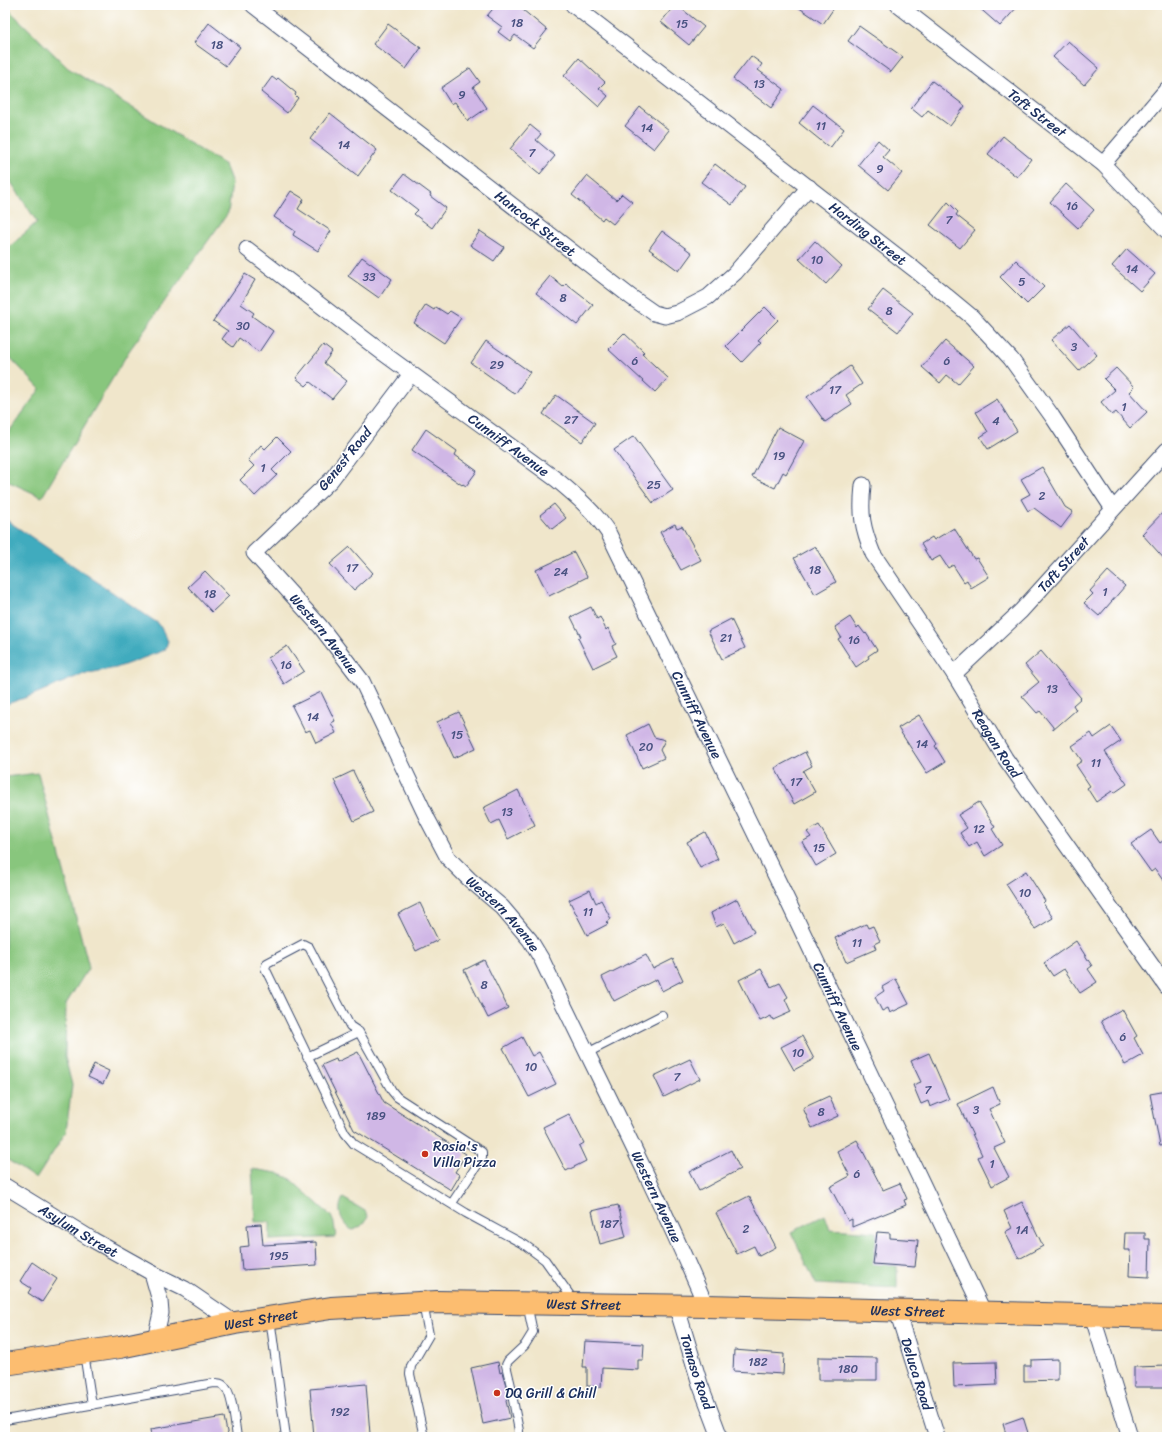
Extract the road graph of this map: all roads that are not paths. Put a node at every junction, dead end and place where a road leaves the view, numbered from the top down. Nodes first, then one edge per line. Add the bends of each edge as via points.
1 (253, 5) edge
2 (573, 5) edge
3 (898, 5) edge
4 (1167, 89) edge
5 (1103, 164) junction
6 (809, 187) junction
7 (1167, 231) edge
8 (247, 249) dead end
9 (411, 374) junction
10 (1167, 450) edge
11 (862, 485) dead end
12 (1114, 509) junction
13 (254, 553) joint
14 (954, 674) junction
15 (1167, 987) edge
16 (662, 1015) dead end
17 (359, 1032) junction
18 (587, 1053) junction
19 (307, 1057) junction
20 (5, 1186) edge
21 (452, 1204) junction
22 (152, 1273) junction
23 (423, 1302) junction
24 (526, 1303) junction
25 (575, 1304) junction
26 (676, 1305) junction
27 (706, 1306) junction
28 (898, 1311) junction
29 (984, 1313) junction
30 (1092, 1315) junction
31 (270, 1317) junction
32 (1167, 1317) edge
33 (235, 1323) junction
34 (155, 1339) junction
35 (84, 1352) junction
36 (5, 1364) edge
37 (511, 1386) dead end
38 (513, 1400) dead end
39 (92, 1405) junction
40 (5, 1420) edge
41 (237, 1437) edge
42 (286, 1437) edge
43 (424, 1437) edge
44 (518, 1437) edge
45 (720, 1437) edge
46 (937, 1437) edge
47 (1130, 1437) edge

1 - 6 street, Hancock Street via 654,313 665,316 677,313 708,297 735,273
2 - 6 street, Harding Street
3 - 5 street, Taft Street
4 - 5 street
5 - 7 street, Taft Street
6 - 12 street, Harding Street via 972,317 1011,359
8 - 9 street, Cunniff Avenue
9 - 13 street, Genest Road via 331,480
9 - 29 street, Cunniff Avenue via 557,480 602,522
10 - 12 street, Taft Street
11 - 14 street, Reagan Road via 861,514 865,535 873,554
12 - 14 street, Taft Street via 1022,611
13 - 18 street, Western Avenue via 320,626 362,681 448,858 502,907 530,940
14 - 15 street, Reagan Road via 1005,758
16 - 18 lane
17 - 19 lane
17 - 19 lane via 350,1026 309,946 303,944 267,963 265,968
17 - 21 lane via 397,1097 482,1152 482,1158
18 - 27 street, Western Avenue via 645,1170
19 - 21 lane via 345,1132 354,1144
20 - 22 street, Asylum Street
21 - 25 lane via 525,1245 545,1260
22 - 33 street, Asylum Street via 185,1289
22 - 34 street via 161,1313
23 - 24 main road, West Street
23 - 31 main road, West Street via 331,1308
23 - 43 lane via 429,1335 411,1366 410,1374
24 - 25 main road, West Street
24 - 37 lane via 533,1332 525,1345 506,1365
25 - 26 main road, West Street
26 - 27 main road, West Street
26 - 45 street, Tomaso Road via 700,1384
27 - 28 main road, West Street
28 - 29 main road, West Street
28 - 46 street, Deluca Road
29 - 30 main road, West Street
30 - 32 main road, West Street
30 - 47 street
31 - 33 main road, West Street
31 - 42 lane
33 - 34 main road, West Street
34 - 35 main road, West Street
35 - 36 main road, West Street
35 - 39 lane
38 - 44 lane
39 - 40 lane
39 - 41 lane via 219,1383 225,1386 229,1393

